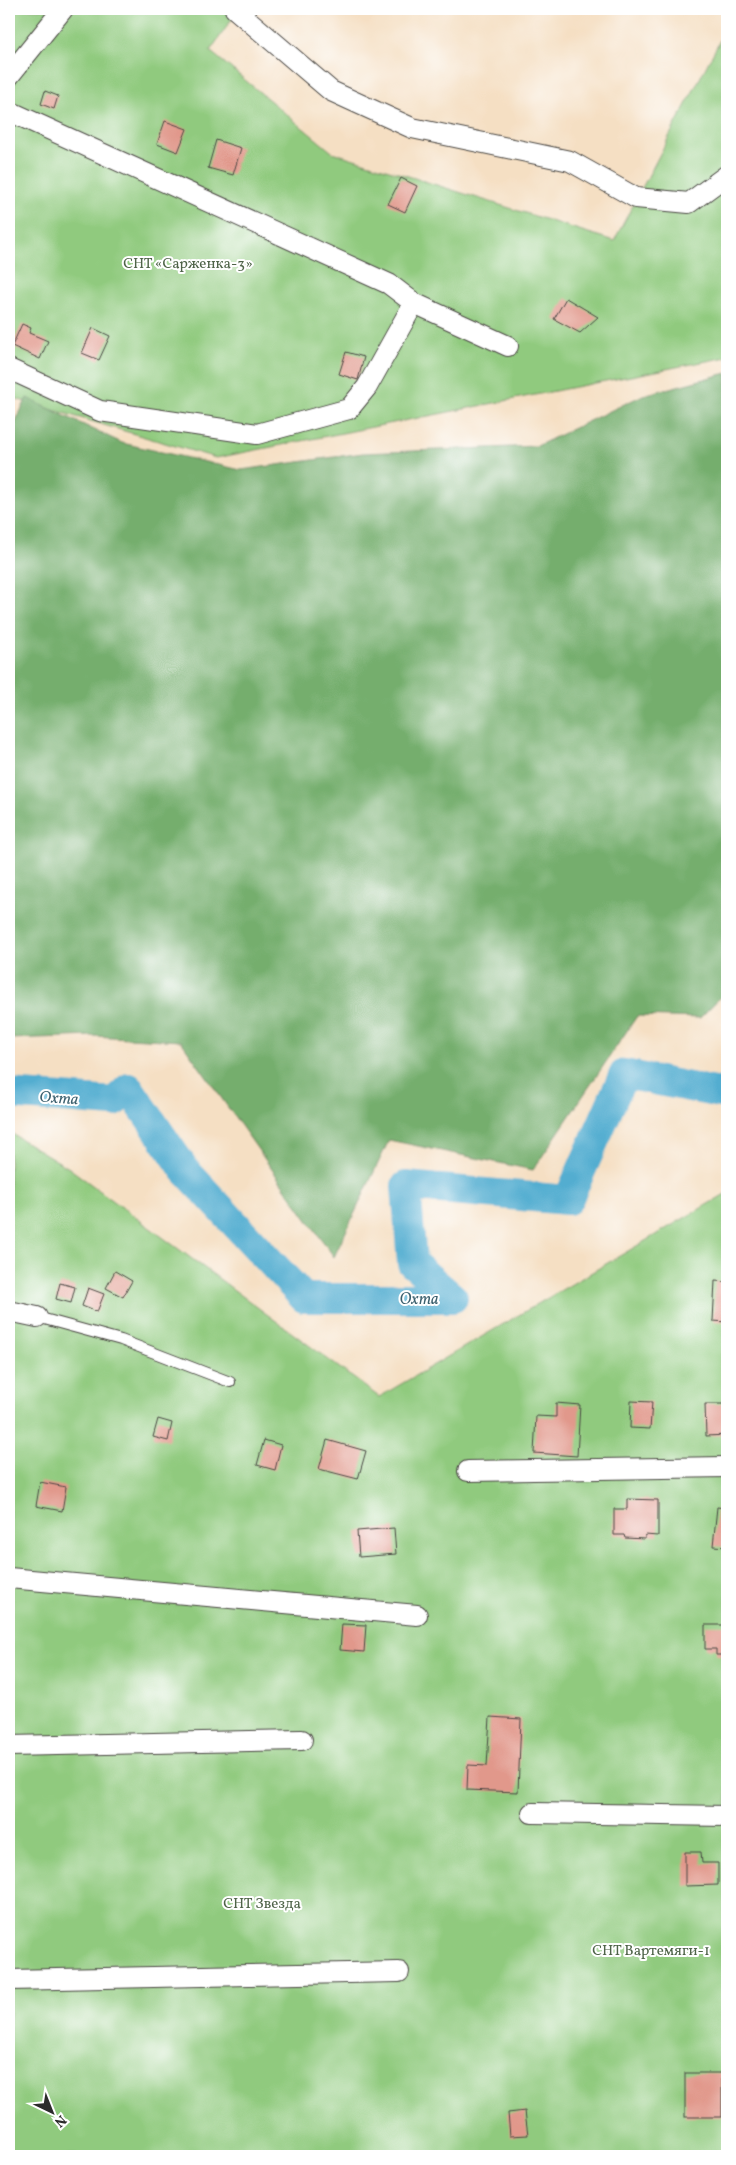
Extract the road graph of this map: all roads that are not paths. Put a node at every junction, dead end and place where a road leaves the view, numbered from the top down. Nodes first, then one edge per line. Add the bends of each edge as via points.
1 (63, 9) edge
2 (235, 9) edge
3 (9, 76) edge
4 (9, 111) edge
5 (727, 175) edge
6 (414, 304) junction
7 (508, 346) dead end
8 (9, 369) edge
9 (9, 1311) edge
10 (37, 1317) joint
11 (230, 1382) dead end
12 (727, 1467) edge
13 (468, 1470) dead end
14 (9, 1578) edge
15 (417, 1615) dead end
16 (302, 1740) dead end
17 (9, 1746) edge
18 (532, 1813) dead end
19 (727, 1816) edge
20 (399, 1972) dead end
21 (9, 1980) edge

1 - 3 street
2 - 5 street via 332,91 412,128 570,161 636,198 689,204
4 - 6 street via 389,284
6 - 7 street
6 - 8 street via 367,388 349,409 257,434 100,411
9 - 10 street
10 - 11 lane via 121,1340
12 - 13 street
14 - 15 street
16 - 17 street
18 - 19 street
20 - 21 street

